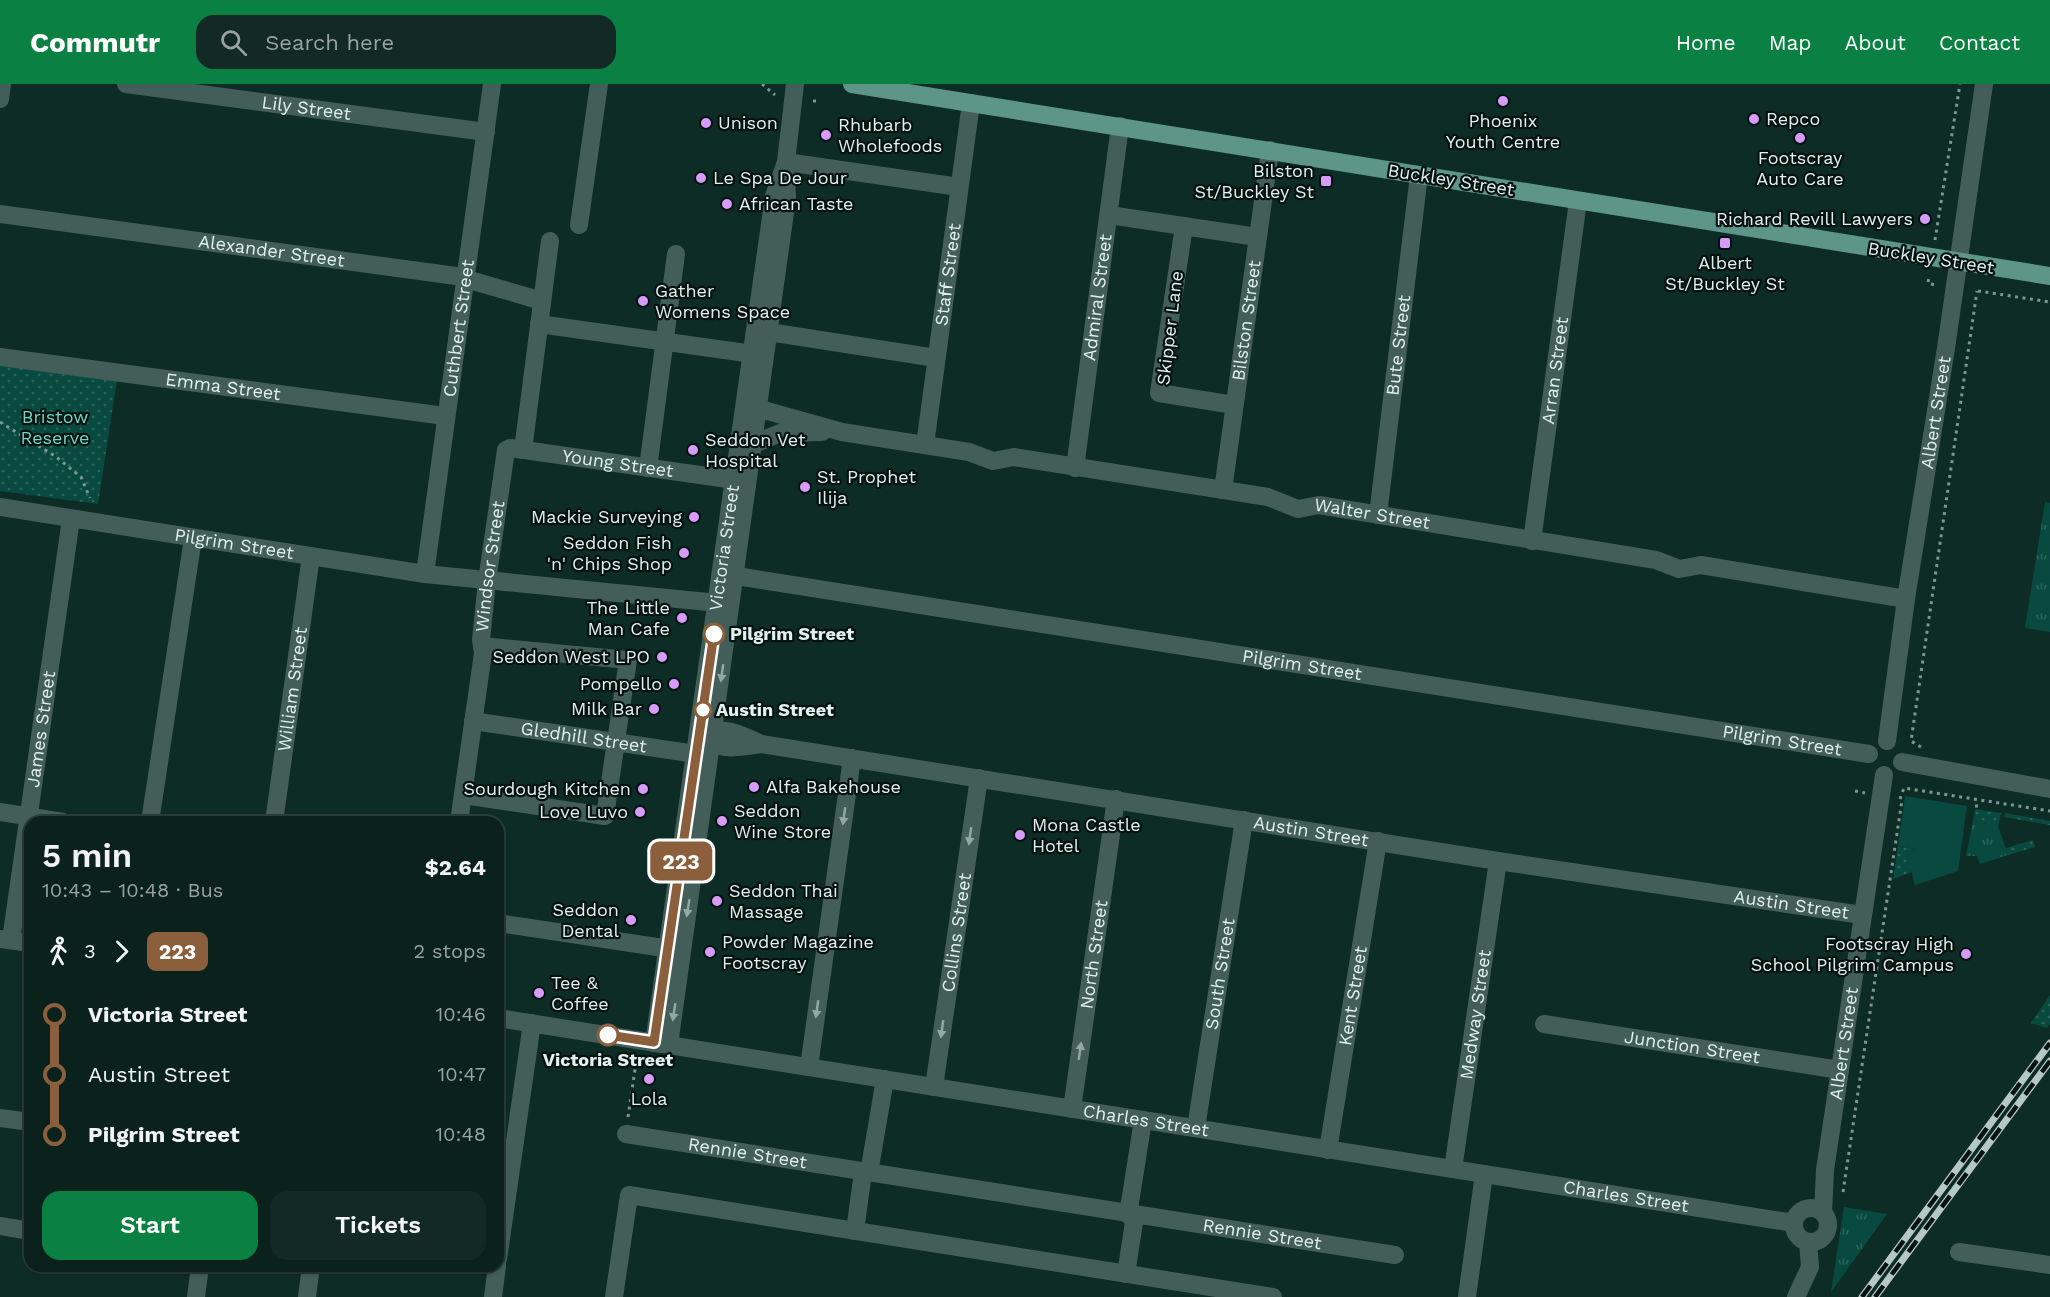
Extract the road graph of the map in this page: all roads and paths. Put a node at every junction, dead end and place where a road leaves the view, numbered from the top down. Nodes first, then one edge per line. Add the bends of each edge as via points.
1 (2, 84) edge
2 (126, 84) edge
3 (492, 84) edge
4 (599, 84) edge
5 (762, 84) edge
6 (795, 84) edge
7 (852, 84) edge
8 (1960, 84) edge
9 (1984, 84) edge
10 (775, 95) dead end
11 (818, 97) dead end
12 (0, 99) edge
13 (813, 101) dead end
14 (970, 103) junction
15 (1120, 126) junction
16 (486, 132) junction
17 (1269, 150) junction
18 (786, 162) junction
19 (1419, 176) junction
20 (959, 187) junction
21 (1578, 201) junction
22 (0, 214) edge
23 (1109, 215) junction
24 (579, 225) dead end
25 (1184, 226) junction
26 (1942, 236) dead end
27 (1257, 237) junction
28 (550, 241) dead end
29 (676, 254) dead end
30 (1958, 263) junction
31 (2050, 276) edge
32 (466, 279) junction
33 (1929, 282) dead end
34 (1935, 285) dead end
35 (542, 301) junction
36 (2050, 302) edge
37 (539, 324) junction
38 (769, 333) junction
39 (665, 342) junction
40 (753, 354) junction
41 (0, 357) edge
42 (936, 358) junction
43 (1234, 405) junction
44 (752, 406) junction
45 (445, 416) junction
46 (0, 422) edge
47 (842, 432) junction
48 (754, 444) junction
49 (925, 445) junction
50 (514, 452) junction
51 (648, 468) junction
52 (1075, 468) junction
53 (735, 480) junction
54 (1222, 490) junction
55 (90, 498) dead end
56 (0, 507) edge
57 (1378, 515) junction
58 (71, 519) junction
59 (193, 538) junction
60 (1532, 541) junction
61 (311, 556) junction
62 (425, 574) junction
63 (736, 576) junction
64 (487, 581) junction
65 (1906, 599) junction
66 (718, 603) junction
67 (482, 646) junction
68 (473, 722) junction
69 (1887, 741) junction
70 (617, 742) junction
71 (707, 743) junction
72 (1921, 753) dead end
73 (1869, 754) junction
74 (852, 758) junction
75 (1902, 762) junction
76 (1884, 775) junction
77 (979, 778) junction
78 (2050, 789) edge
79 (463, 795) junction
80 (1893, 798) dead end
81 (1116, 799) junction
82 (1902, 800) junction
83 (2050, 811) edge
84 (0, 812) edge
85 (24, 816) edge
86 (29, 816) edge
87 (151, 816) edge
88 (275, 816) edge
89 (460, 816) edge
90 (1244, 820) junction
91 (1378, 841) junction
92 (24, 842) edge
93 (1498, 861) junction
94 (1862, 915) junction
95 (504, 924) edge
96 (5, 939) edge
97 (24, 942) edge
98 (674, 950) junction
99 (504, 1019) edge
100 (532, 1023) junction
101 (1544, 1024) dead end
102 (654, 1043) junction
103 (809, 1067) junction
104 (1840, 1070) junction
105 (885, 1079) junction
106 (934, 1087) junction
107 (1072, 1109) junction
108 (0, 1118) edge
109 (1143, 1120) junction
110 (24, 1121) edge
111 (1196, 1128) junction
112 (626, 1134) joint
113 (1328, 1150) junction
114 (1453, 1169) junction
115 (866, 1172) junction
116 (1484, 1174) junction
117 (1843, 1196) dead end
118 (504, 1199) edge
119 (1817, 1210) junction
120 (1131, 1215) junction
121 (1794, 1223) junction
122 (0, 1226) edge
123 (24, 1230) edge
124 (855, 1231) junction
125 (1808, 1242) junction
126 (1959, 1252) dead end
127 (1395, 1255) dead end
128 (2050, 1265) edge
129 (200, 1272) edge
130 (310, 1272) edge
131 (496, 1272) edge
132 (1126, 1274) junction
133 (196, 1297) edge
134 (307, 1297) edge
135 (493, 1297) edge
136 (614, 1297) edge
137 (1273, 1297) edge
138 (1467, 1297) edge
139 (1796, 1297) edge

1 - 12 street
2 - 16 street, Lily Street
3 - 16 street, Cuthbert Street
4 - 24 street
5 - 10 path
6 - 18 street, Victoria Street
7 - 14 main road, Buckley Street
8 - 26 path via 1936,237
9 - 30 street, Albert Street
11 - 13 path
14 - 15 main road, Buckley Street
14 - 20 street, Staff Street
15 - 17 main road, Buckley Street
15 - 23 street, Admiral Street
16 - 32 street, Cuthbert Street
17 - 19 main road, Buckley Street
17 - 27 street, Bilston Street
18 - 20 street
18 - 38 street, Victoria Street via 788,198
18 - 40 street, Victoria Street via 774,196
19 - 21 main road, Buckley Street
19 - 57 street, Bute Street
20 - 42 street, Staff Street
21 - 30 main road, Buckley Street
21 - 60 street, Arran Street
22 - 32 street, Alexander Street
23 - 25 street
23 - 52 street, Admiral Street
25 - 27 street
25 - 43 street, Skipper Lane via 1159,393
27 - 43 street, Bilston Street
28 - 35 street, Windsor Street
29 - 39 street
30 - 31 main road, Buckley Street
30 - 65 street, Albert Street
32 - 35 street, Alexander Street
32 - 45 street, Cuthbert Street
33 - 34 path
35 - 37 street, Windsor Street
36 - 72 path via 1977,291 1911,741 1922,748
37 - 39 street
37 - 50 street, Windsor Street
38 - 42 street
38 - 44 street, Victoria Street
39 - 40 street
39 - 51 street
40 - 44 street, Victoria Street
41 - 45 street, Emma Street
42 - 49 street, Staff Street
43 - 54 street, Bilston Street
44 - 47 street, Walter Street
44 - 48 street, Victoria Street
44 - 53 street, Victoria Street
45 - 62 street, Cuthbert Street
46 - 55 path via 81,477
47 - 48 street, Walter Street via 785,433
47 - 49 street, Walter Street
48 - 63 street, Victoria Street
49 - 52 street, Walter Street via 969,452 993,461 1014,457
50 - 51 street, Young Street
50 - 64 street, Windsor Street
51 - 53 street, Young Street
52 - 54 street, Walter Street
53 - 66 street, Victoria Street
54 - 57 street, Walter Street via 1268,497 1298,509 1320,506
56 - 58 street, Pilgrim Street
57 - 60 street, Walter Street
58 - 59 street, Pilgrim Street
58 - 86 street, James Street
59 - 61 street, Pilgrim Street
59 - 87 street
60 - 65 street, Walter Street via 1656,560 1678,569 1701,565
61 - 62 street, Pilgrim Street
61 - 88 street, William Street
62 - 64 street, Pilgrim Street
63 -> 71 street, Victoria Street
63 - 73 street, Pilgrim Street
64 - 66 street, Pilgrim Street
64 - 67 street, Windsor Street
65 - 69 street, Albert Street
66 - 71 street, Victoria Street
67 - 68 street, Windsor Street
67 - 70 street via 628,660
68 - 70 street, Gledhill Street
68 - 79 street, Windsor Street
69 - 73 street via 1875,745
69 - 75 street via 1899,748
70 - 71 street, Gledhill Street
70 - 79 street via 605,816
71 - 74 street, Austin Street via 733,748 761,744
71 - 98 street, Victoria Street
73 - 76 street via 1874,770
74 - 77 street, Austin Street
74 -> 103 street
75 - 76 street via 1893,773
75 - 78 street
76 - 94 street, Albert Street
77 - 81 street, Austin Street
77 -> 106 street, Collins Street
79 - 89 street, Windsor Street
80 - 82 path
81 - 90 street, Austin Street
107 -> 81 street, North Street
82 - 83 path via 1904,788 1975,803
82 - 117 path
84 - 85 street
90 - 91 street, Austin Street
90 - 111 street, South Street
91 - 93 street, Austin Street
91 - 113 street, Kent Street
92 - 96 street, James Street
93 - 94 street, Austin Street
93 - 114 street, Medway Street
94 - 104 street, Albert Street
95 - 98 street
96 - 97 street
98 - 102 street, Victoria Street
99 - 100 street, Charles Street
100 - 102 street, Charles Street
100 - 118 street
101 - 104 street, Junction Street
102 - 103 street, Charles Street
102 - 112 path
103 - 105 street, Charles Street
104 - 119 street, Albert Street
105 - 106 street, Charles Street
105 - 115 street
106 - 107 street, Charles Street
107 - 109 street, Charles Street
108 - 110 street
109 - 111 street, Charles Street
109 - 120 street
111 - 113 street, Charles Street
112 - 115 street, Rennie Street
113 - 114 street, Charles Street
114 - 116 street, Charles Street
115 - 120 street, Rennie Street
115 - 124 street
116 - 121 street, Charles Street
116 - 138 street
119 - 121 street via 1800,1212
119 - 125 street via 1829,1224 1828,1230 1820,1240
120 - 127 street, Rennie Street
120 - 132 street
121 - 125 street via 1797,1235
122 - 123 street
124 - 132 street
124 - 136 street via 629,1195
125 - 139 street via 1810,1267
126 - 128 street
129 - 133 street
130 - 134 street
131 - 135 street
132 - 137 street

